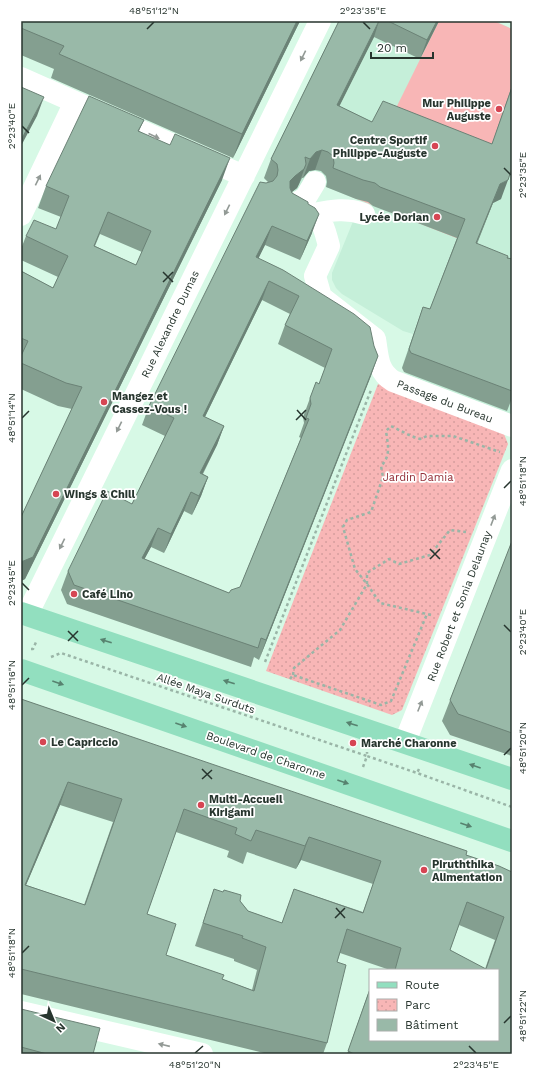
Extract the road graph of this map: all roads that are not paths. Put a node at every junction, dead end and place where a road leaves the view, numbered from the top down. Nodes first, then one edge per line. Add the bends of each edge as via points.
1 (320, 21) edge
2 (21, 78) edge
3 (75, 102) junction
4 (248, 182) junction
5 (315, 182) dead end
6 (304, 209) junction
7 (364, 214) dead end
8 (21, 215) edge
9 (512, 426) edge
10 (507, 462) edge
11 (23, 618) edge
12 (21, 670) edge
13 (405, 742) junction
14 (512, 779) edge
15 (512, 841) edge
16 (21, 1012) edge
17 (202, 1054) edge

1 -> 4 street, Rue Alexandre Dumas
2 - 3 street
3 -> 4 street
8 -> 3 street
4 -> 11 street, Rue Alexandre Dumas
5 - 6 street via 306,197
6 - 7 street via 355,210
6 - 9 street, Passage du Bureau via 322,222 329,246 315,276 321,297 375,339 385,376
13 -> 10 street, Rue Robert et Sonia Delaunay
13 -> 11 main road
12 -> 15 main road, Boulevard de Charonne
14 -> 13 main road
17 -> 16 street

